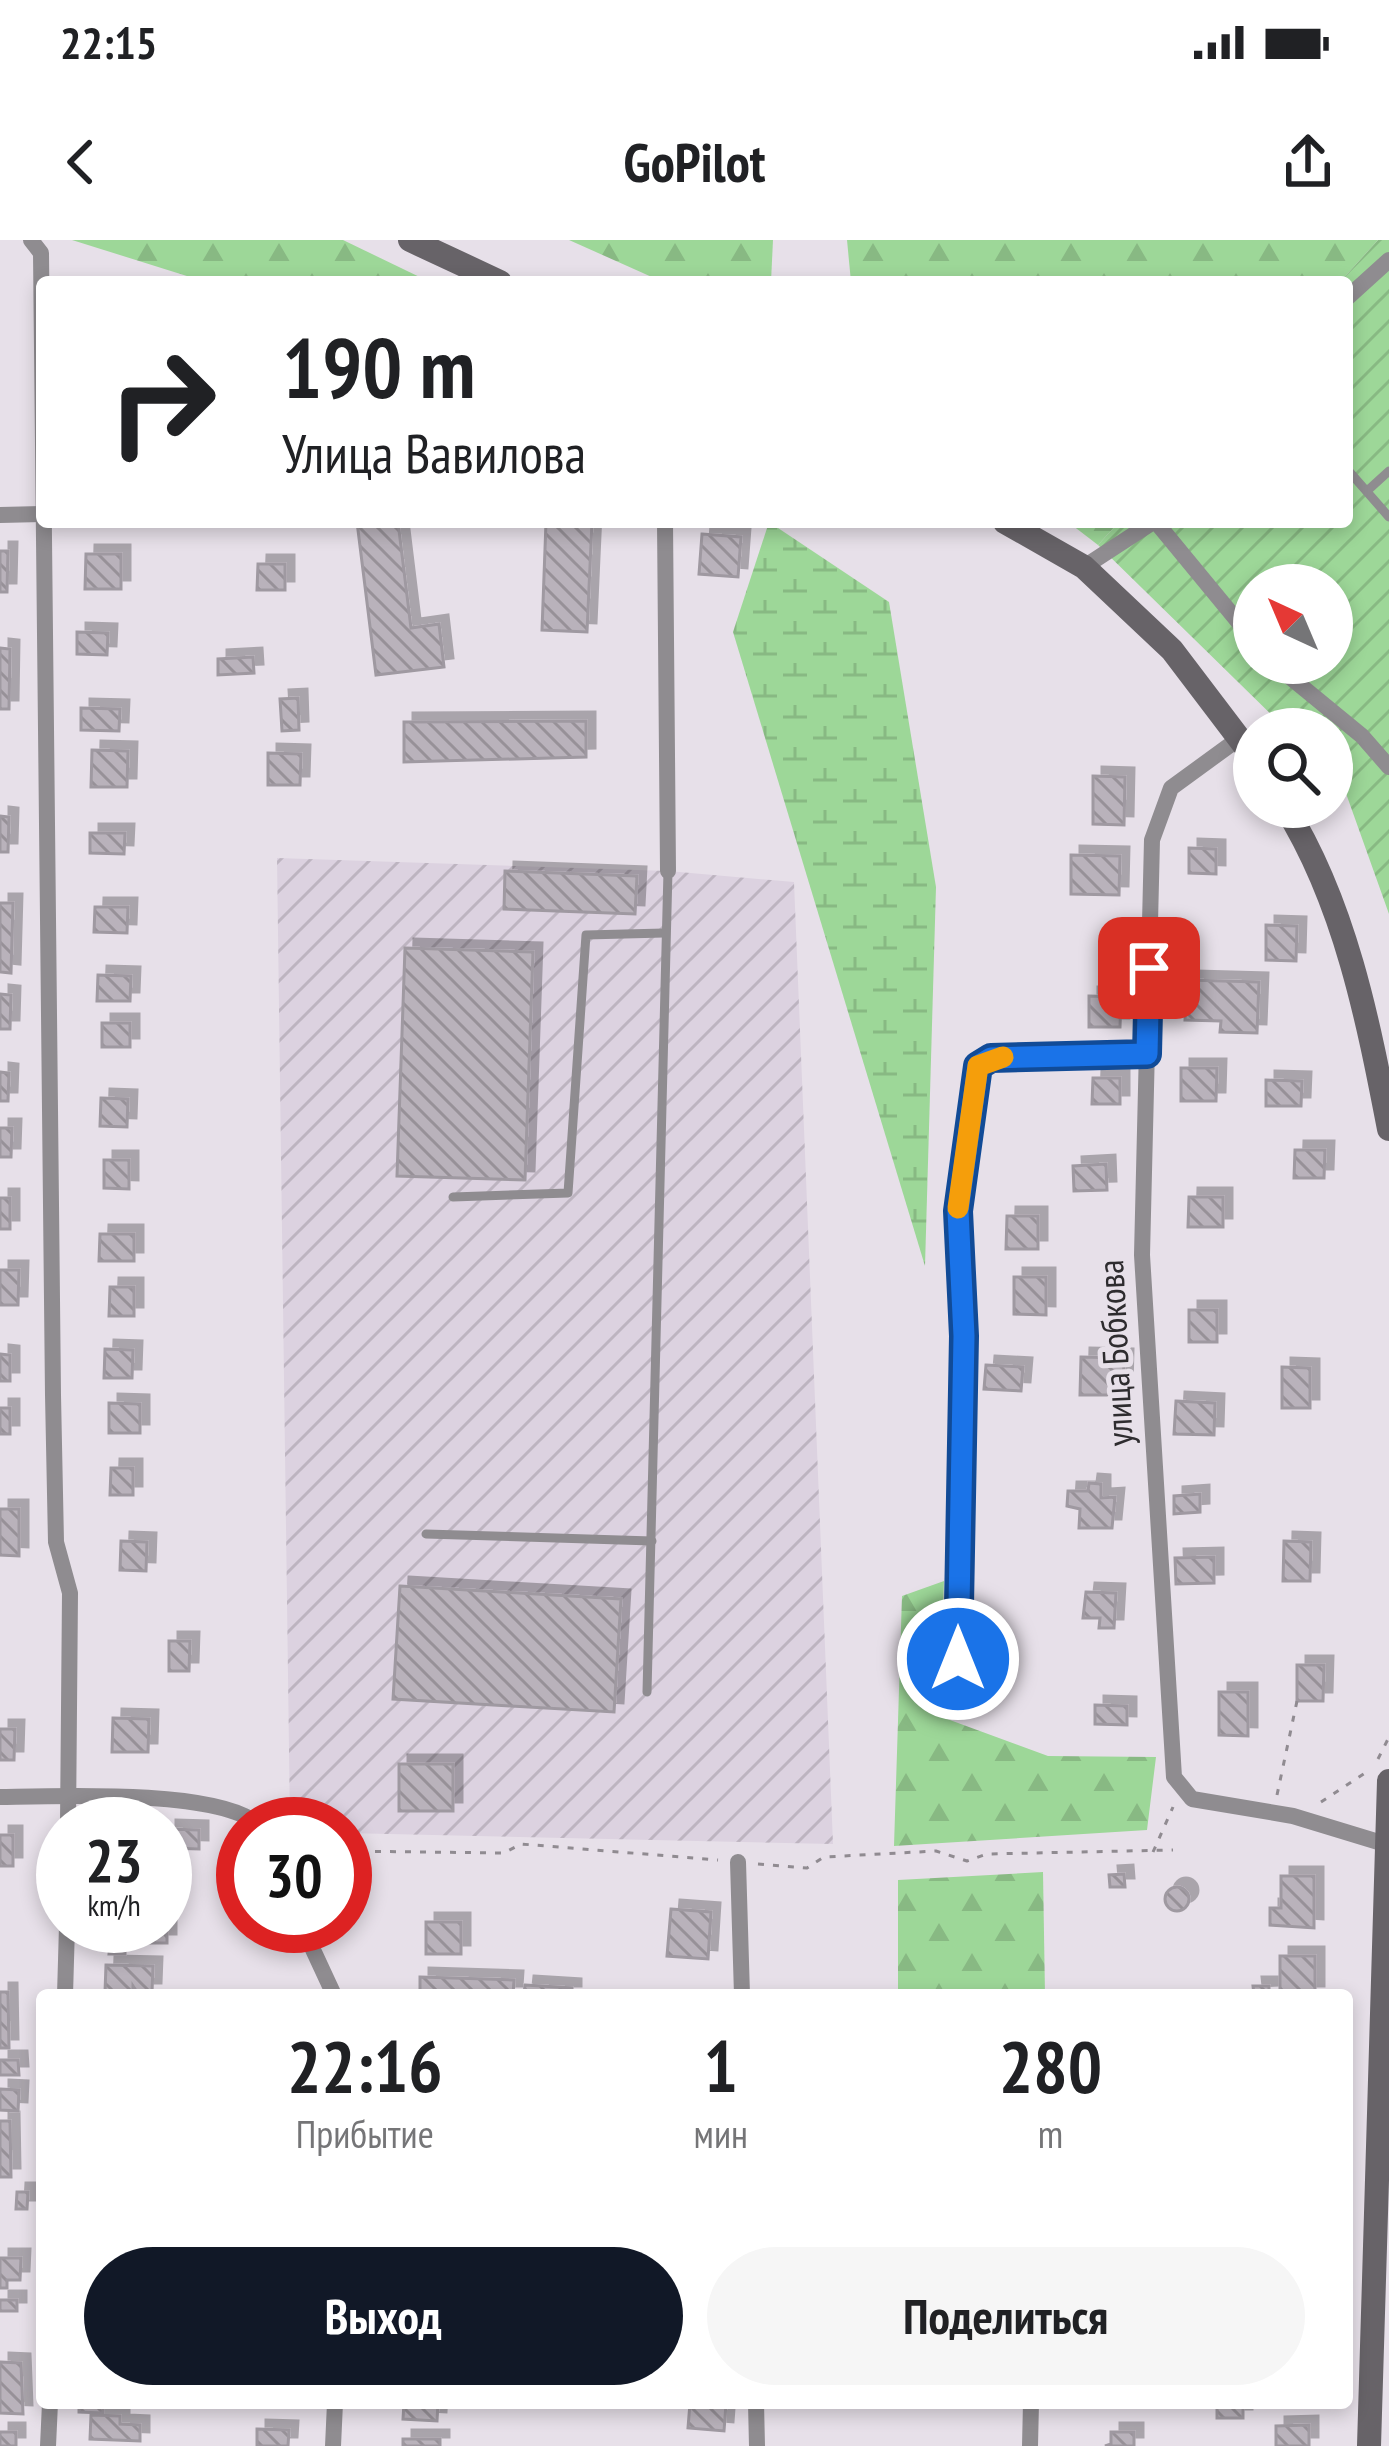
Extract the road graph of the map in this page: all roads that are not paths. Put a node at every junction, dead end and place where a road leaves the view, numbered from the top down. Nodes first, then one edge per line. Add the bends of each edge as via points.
1 (31, 240) edge
2 (410, 240) edge
3 (1389, 260) edge
4 (41, 276) edge
5 (487, 276) edge
6 (1353, 293) edge
7 (1389, 471) edge
8 (1353, 475) edge
9 (1367, 490) junction
10 (36, 514) edge
11 (0, 515) edge
12 (1389, 517) edge
13 (41, 528) edge
14 (665, 528) edge
15 (1015, 528) edge
16 (1145, 528) edge
17 (1159, 528) edge
18 (1084, 567) junction
19 (1233, 616) edge
20 (1299, 684) edge
21 (1233, 730) edge
22 (1233, 755) edge
23 (1389, 767) edge
24 (1298, 828) edge
25 (668, 871) joint
26 (664, 933) junction
27 (1147, 1054) junction
28 (1389, 1129) edge
29 (453, 1197) dead end
30 (426, 1534) dead end
31 (652, 1541) junction
32 (958, 1659) dead end
33 (647, 1692) dead end
34 (1389, 1781) edge
35 (68, 1796) junction
36 (0, 1797) edge
37 (216, 1805) edge
38 (1385, 1844) junction
39 (738, 1862) road end
40 (66, 1953) edge
41 (315, 1953) edge
42 (65, 1989) edge
43 (331, 1989) edge
44 (742, 1989) edge
45 (50, 2409) edge
46 (335, 2409) edge
47 (756, 2409) edge
48 (1031, 2409) edge
49 (48, 2446) edge
50 (333, 2446) edge
51 (757, 2446) edge
52 (1030, 2446) edge
53 (1369, 2446) edge

1 - 4 street via 41,253
2 - 5 street
3 - 6 street
7 - 9 lane
8 - 9 lane
9 - 12 lane
10 - 11 street
13 - 35 street via 56,1541 70,1593
14 - 25 street
15 - 18 street
16 - 18 street
17 - 19 street
18 - 21 street via 1172,650
20 - 23 street
22 - 27 street, улица Бобкова via 1171,788 1152,840
24 - 28 street via 1362,993
25 - 26 lane
26 - 29 lane via 586,935 568,1193
26 - 31 lane
27 - 32 street via 991,1058 978,1066 958,1211
27 - 38 street, улица Бобкова via 1142,1255 1178,1782 1192,1799
30 - 31 lane
31 - 33 lane
34 - 38 street
35 - 36 street
35 - 37 street
38 - 53 street
39 - 44 street
40 - 42 street
41 - 43 street
45 - 49 street
46 - 50 street
47 - 51 street
48 - 52 street

